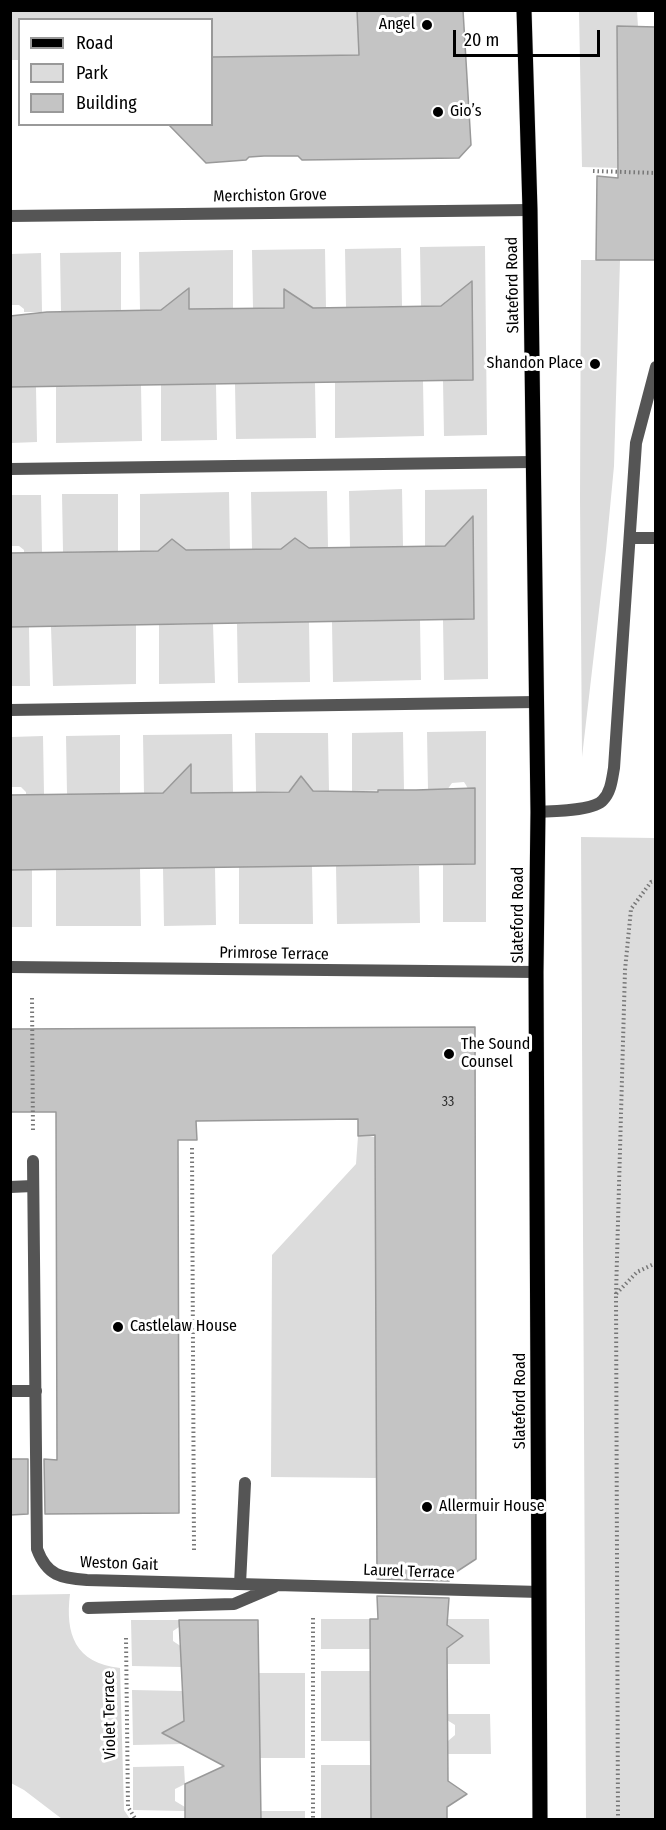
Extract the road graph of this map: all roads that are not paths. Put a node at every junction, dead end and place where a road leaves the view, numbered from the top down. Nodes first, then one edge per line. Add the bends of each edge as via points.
1 (524, 10) edge
2 (530, 210) junction
3 (10, 216) edge
4 (656, 367) edge
5 (532, 462) junction
6 (10, 469) edge
7 (630, 538) junction
8 (656, 538) edge
9 (536, 702) junction
10 (10, 711) edge
11 (538, 812) junction
12 (10, 967) edge
13 (536, 972) junction
14 (33, 1161) road end
15 (10, 1186) edge
16 (33, 1186) junction
17 (10, 1391) edge
18 (36, 1391) junction
19 (245, 1483) dead end
20 (240, 1584) junction
21 (278, 1585) junction
22 (540, 1592) junction
23 (88, 1608) dead end
24 (540, 1820) edge

1 - 2 main road, Slateford Road
2 - 3 street, Merchiston Grove
2 - 5 main road, Slateford Road
4 - 7 street via 636,443
5 - 6 street
5 - 9 main road, Slateford Road
7 - 8 street
7 - 11 street via 614,768 609,790 602,802 591,807
9 - 10 street
9 - 11 main road, Slateford Road
11 - 13 main road, Slateford Road
12 - 13 street, Primrose Terrace
13 - 22 main road, Slateford Road
14 - 16 street, Weston Gait
15 - 16 street
16 - 18 street, Weston Gait
17 - 18 street
18 - 20 street, Weston Gait via 37,1549 50,1571 66,1579
19 - 20 street
20 - 21 street, Weston Gait
21 - 22 street, Laurel Terrace
21 - 23 street via 234,1604
22 - 24 main road, Slateford Road

